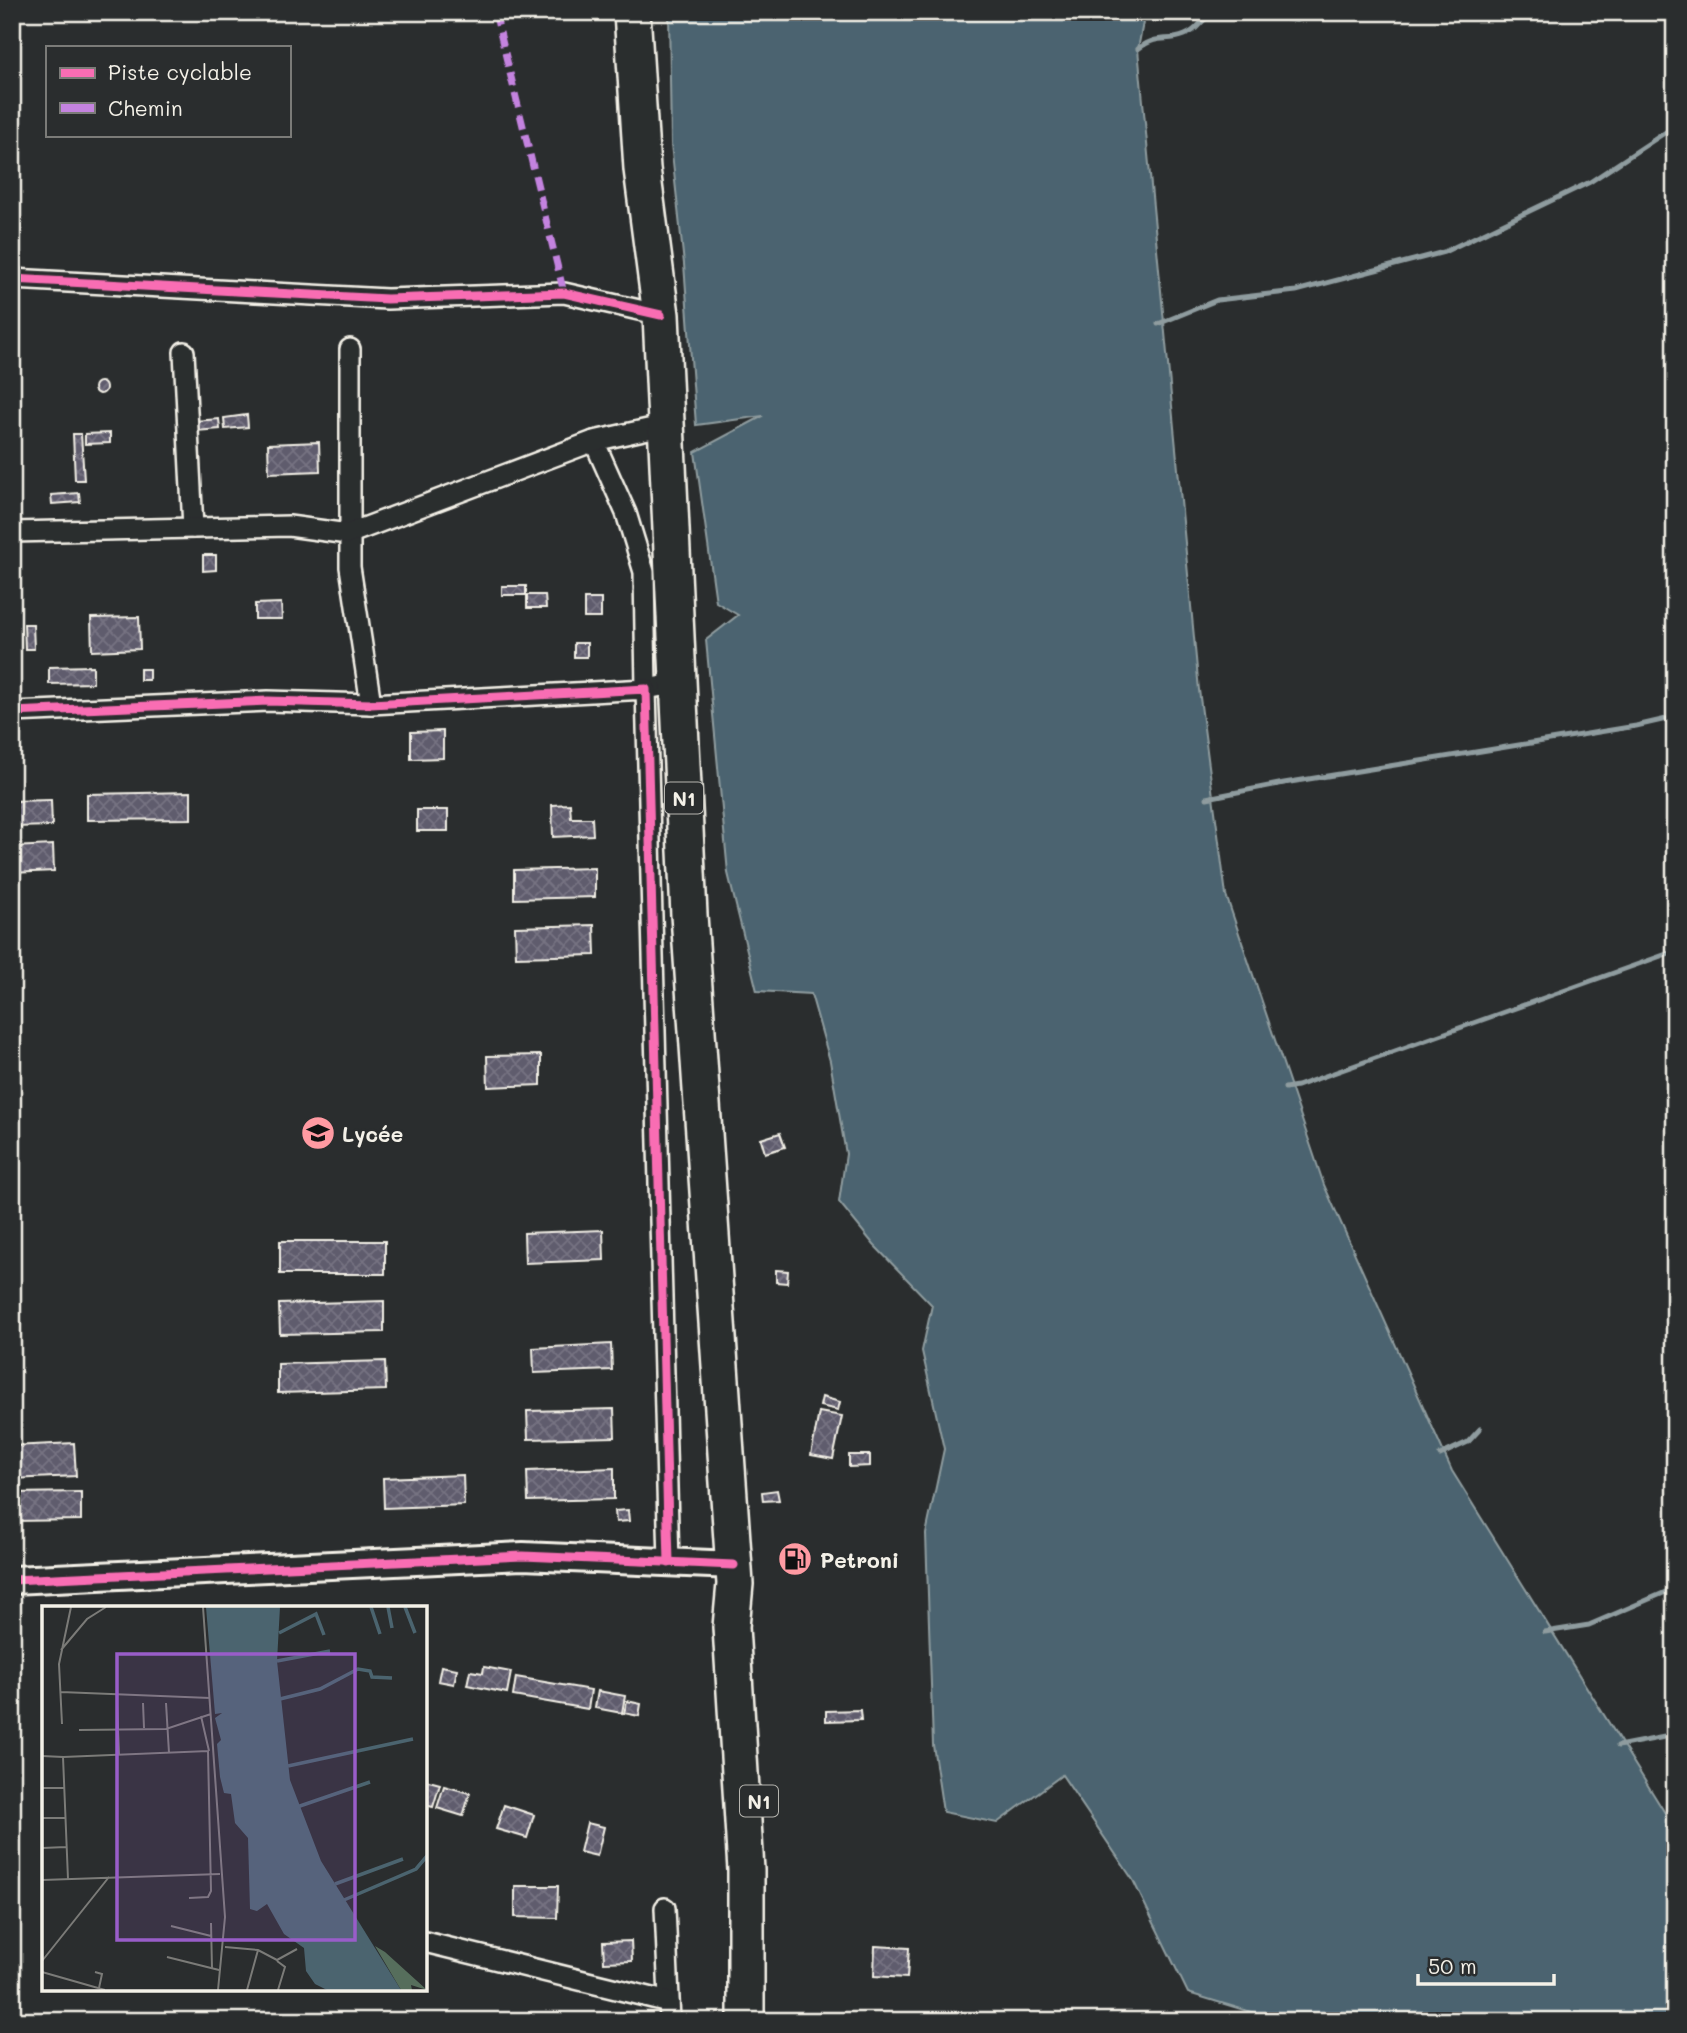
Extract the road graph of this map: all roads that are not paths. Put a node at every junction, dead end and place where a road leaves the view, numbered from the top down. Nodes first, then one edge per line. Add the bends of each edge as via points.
1 (632, 12) edge
2 (12, 279) edge
3 (661, 315) junction
4 (349, 349) dead end
5 (184, 352) dead end
6 (666, 425) junction
7 (594, 441) junction
8 (193, 528) junction
9 (12, 532) edge
10 (348, 534) junction
11 (663, 686) junction
12 (372, 704) junction
13 (12, 712) edge
14 (670, 1563) junction
15 (734, 1574) junction
16 (12, 1580) edge
17 (665, 1908) dead end
18 (427, 1943) edge
19 (669, 2011) edge
20 (746, 2021) edge
21 (764, 2021) edge

1 - 3 highway, N1 via 642,169
2 - 3 street via 387,299 564,293
3 - 6 highway, N1
4 - 10 street
5 - 8 street
6 - 7 street
6 - 11 highway, N1
7 - 10 street
7 - 11 street via 626,513 644,572
8 - 9 street
8 - 10 street via 289,526
10 - 12 street
11 - 12 street
11 - 14 street
11 - 15 highway, N1 via 689,915
12 - 13 street via 268,701
14 - 15 street
14 - 16 street via 523,1556
15 - 20 highway, N1 via 730,1627 746,1870
15 - 21 highway, N1 via 746,1619 764,1871
17 - 19 street
18 - 19 street

